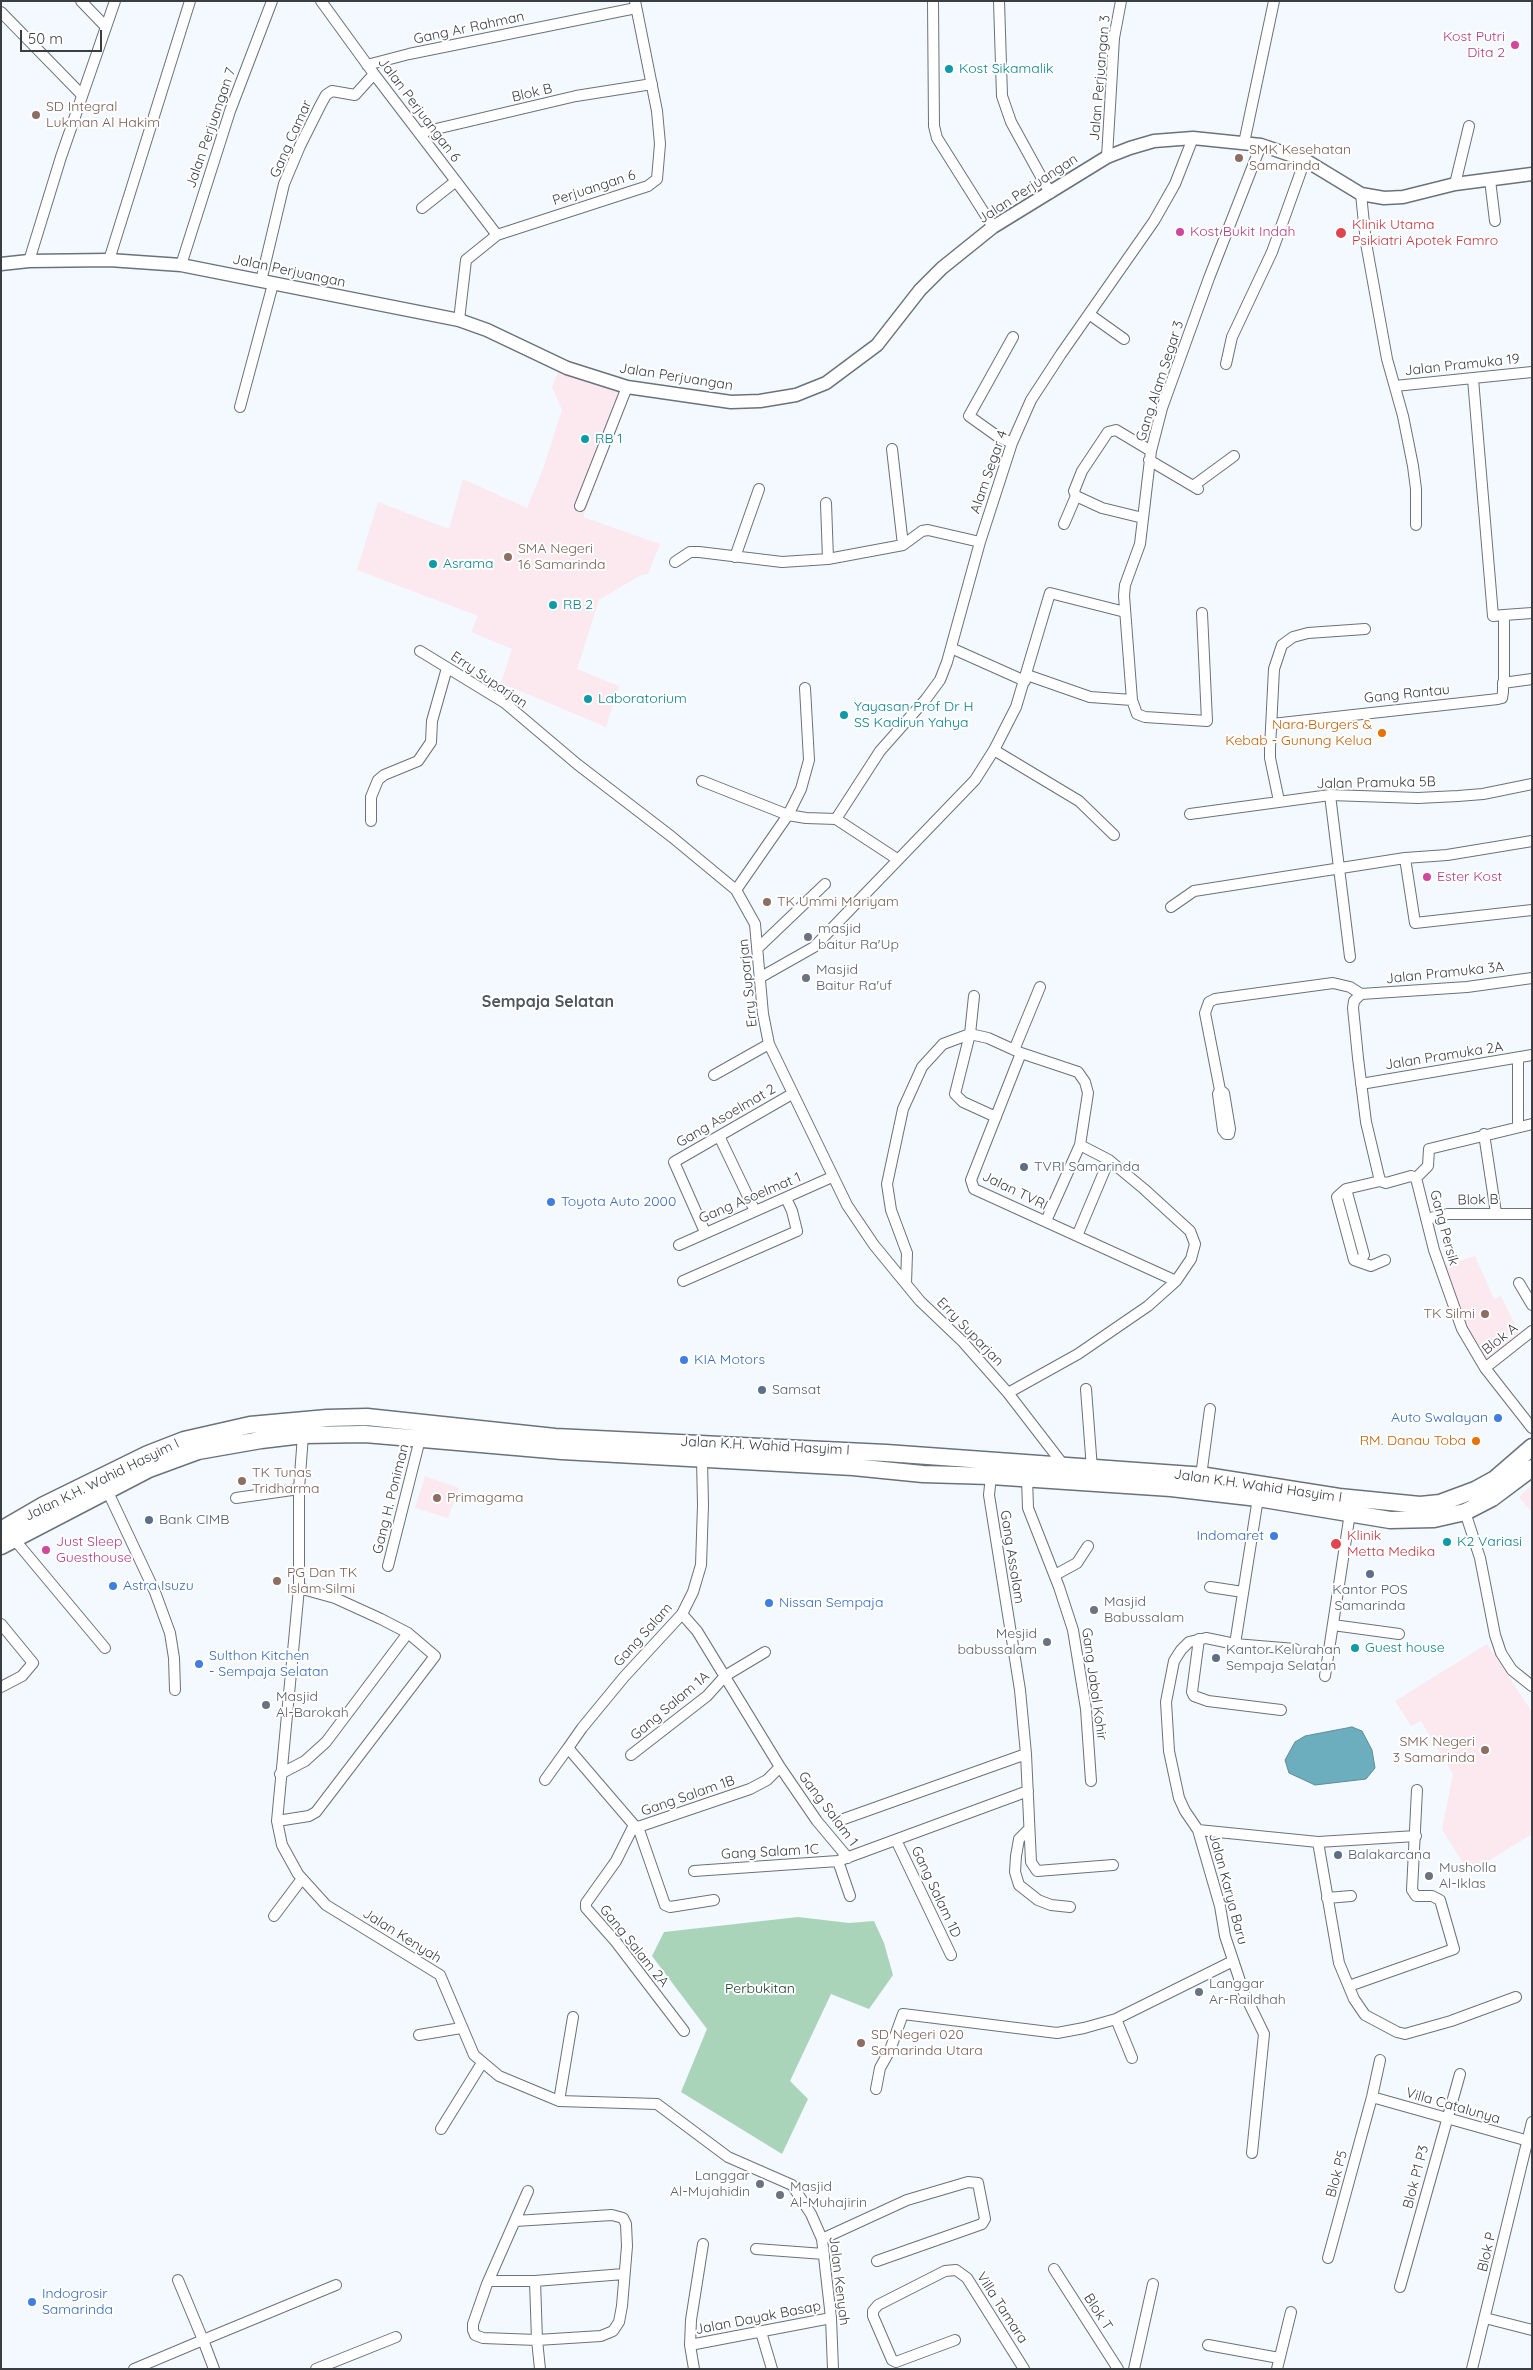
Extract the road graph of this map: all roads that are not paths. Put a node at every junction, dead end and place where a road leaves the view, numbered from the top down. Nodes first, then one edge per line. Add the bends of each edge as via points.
1 (81, 1) edge
2 (115, 1) edge
3 (190, 1) edge
4 (272, 1) edge
5 (321, 1) edge
6 (933, 1) edge
7 (999, 1) edge
8 (1121, 1) edge
9 (1274, 1) edge
10 (636, 5) edge
11 (1, 12) edge
12 (106, 27) junction
13 (370, 70) junction
14 (652, 84) junction
15 (82, 95) junction
16 (1469, 126) dead end
17 (419, 133) junction
18 (1193, 138) junction
19 (1244, 143) junction
20 (1261, 146) junction
21 (1107, 156) junction
22 (1305, 160) junction
23 (1532, 174) edge
24 (1490, 180) junction
25 (456, 181) junction
26 (1455, 184) junction
27 (1050, 193) junction
28 (1361, 194) junction
29 (422, 208) dead end
30 (1495, 221) dead end
31 (993, 227) junction
32 (497, 235) junction
33 (109, 260) junction
34 (29, 261) junction
35 (1, 264) edge
36 (181, 265) junction
37 (267, 283) junction
38 (1089, 314) junction
39 (459, 320) junction
40 (1013, 337) dead end
41 (1124, 339) dead end
42 (1226, 364) dead end
43 (1532, 372) edge
44 (1473, 379) junction
45 (1395, 386) junction
46 (628, 387) junction
47 (240, 407) dead end
48 (1012, 443) junction
49 (892, 449) dead end
50 (1150, 456) junction
51 (1234, 456) dead end
52 (759, 490) dead end
53 (1076, 496) junction
54 (826, 503) dead end
55 (580, 506) dead end
56 (1143, 518) junction
57 (1064, 524) dead end
58 (1416, 525) dead end
59 (980, 542) junction
60 (903, 545) junction
61 (736, 557) junction
62 (828, 559) junction
63 (675, 562) dead end
64 (1124, 612) junction
65 (1202, 613) dead end
66 (1532, 613) edge
67 (1504, 615) junction
68 (1365, 629) dead end
69 (951, 648) junction
70 (420, 651) dead end
71 (447, 668) junction
72 (1026, 678) junction
73 (1532, 679) edge
74 (1504, 682) junction
75 (805, 688) dead end
76 (1132, 700) junction
77 (1272, 724) junction
78 (994, 750) junction
79 (702, 781) dead end
80 (1532, 784) edge
81 (1330, 795) junction
82 (1279, 801) junction
83 (1190, 814) dead end
84 (788, 815) junction
85 (833, 820) junction
86 (371, 821) dead end
87 (1114, 835) dead end
88 (1532, 841) edge
89 (1405, 858) junction
90 (897, 859) junction
91 (1338, 870) junction
92 (826, 884) dead end
93 (736, 890) junction
94 (1170, 907) dead end
95 (1532, 910) edge
96 (758, 948) junction
97 (1350, 957) dead end
98 (761, 977) junction
99 (1532, 978) edge
100 (1040, 987) dead end
101 (1361, 994) junction
102 (974, 996) dead end
103 (970, 1034) junction
104 (770, 1044) junction
105 (1017, 1051) junction
106 (1532, 1055) edge
107 (1518, 1058) junction
108 (714, 1075) dead end
109 (1361, 1084) junction
110 (1220, 1090) dead end
111 (792, 1094) junction
112 (996, 1117) junction
113 (1532, 1124) edge
114 (1518, 1125) junction
115 (1484, 1134) junction
116 (720, 1136) junction
117 (1080, 1145) junction
118 (1109, 1160) junction
119 (832, 1177) junction
120 (1416, 1178) junction
121 (1380, 1181) junction
122 (786, 1198) junction
123 (755, 1211) junction
124 (1496, 1213) junction
125 (1532, 1214) edge
126 (1426, 1220) junction
127 (1046, 1222) junction
128 (705, 1232) junction
129 (1077, 1236) junction
130 (679, 1245) dead end
131 (1385, 1260) dead end
132 (683, 1281) dead end
133 (1176, 1281) junction
134 (1519, 1283) dead end
135 (906, 1284) junction
136 (1532, 1305) edge
137 (1532, 1331) edge
138 (1485, 1368) junction
139 (1086, 1389) dead end
140 (1008, 1392) junction
141 (1210, 1409) dead end
142 (367, 1416) junction
143 (1532, 1428) edge
144 (365, 1434) junction
145 (303, 1436) junction
146 (420, 1439) junction
147 (1532, 1447) edge
148 (886, 1453) junction
149 (702, 1460) junction
150 (1065, 1467) junction
151 (1532, 1468) edge
152 (888, 1469) junction
153 (1092, 1469) junction
154 (1515, 1472) junction
155 (991, 1476) junction
156 (1201, 1476) junction
157 (1027, 1478) junction
158 (299, 1489) junction
159 (107, 1490) junction
160 (236, 1498) dead end
161 (1258, 1498) junction
162 (44, 1505) junction
163 (1465, 1512) junction
164 (1350, 1513) junction
165 (51, 1520) junction
166 (13, 1533) edge
167 (1088, 1546) dead end
168 (388, 1566) dead end
169 (1055, 1575) junction
170 (1210, 1587) dead end
171 (299, 1588) junction
172 (1243, 1592) junction
173 (682, 1614) junction
174 (1, 1624) edge
175 (1333, 1625) junction
176 (408, 1633) junction
177 (1399, 1634) dead end
178 (1199, 1639) junction
179 (1235, 1644) junction
180 (105, 1648) dead end
181 (1295, 1649) dead end
182 (765, 1652) dead end
183 (725, 1676) junction
184 (1325, 1676) dead end
185 (1532, 1686) edge
186 (1, 1688) edge
187 (175, 1690) dead end
188 (1281, 1710) dead end
189 (568, 1748) junction
190 (1026, 1754) junction
191 (631, 1755) dead end
192 (780, 1767) junction
193 (280, 1774) junction
194 (545, 1780) dead end
195 (1091, 1782) dead end
196 (1417, 1790) dead end
197 (1028, 1791) junction
198 (277, 1821) junction
199 (838, 1821) dead end
200 (636, 1826) junction
201 (1029, 1829) junction
202 (1198, 1830) junction
203 (1416, 1836) junction
204 (896, 1840) junction
205 (1318, 1842) junction
206 (843, 1860) junction
207 (1113, 1865) dead end
208 (694, 1870) dead end
209 (301, 1880) junction
210 (850, 1896) dead end
211 (1351, 1896) dead end
212 (1326, 1898) junction
213 (714, 1900) dead end
214 (1070, 1907) dead end
215 (274, 1916) dead end
216 (951, 1955) dead end
217 (1233, 1961) junction
218 (1349, 1986) junction
219 (1516, 1997) dead end
220 (573, 2017) dead end
221 (1116, 2019) junction
222 (461, 2028) junction
223 (684, 2031) dead end
224 (419, 2035) dead end
225 (1132, 2058) dead end
226 (1380, 2060) dead end
227 (482, 2063) junction
228 (1460, 2074) dead end
229 (876, 2090) dead end
230 (1372, 2097) junction
231 (559, 2101) junction
232 (1446, 2118) junction
233 (1532, 2122) edge
234 (441, 2129) dead end
235 (1529, 2142) edge
236 (1252, 2153) dead end
237 (528, 2191) dead end
238 (515, 2221) junction
239 (822, 2239) junction
240 (703, 2244) dead end
241 (756, 2249) dead end
242 (824, 2254) junction
243 (1328, 2258) dead end
244 (877, 2262) dead end
245 (1054, 2269) dead end
246 (624, 2274) junction
247 (178, 2280) dead end
248 (489, 2281) junction
249 (534, 2281) junction
250 (1153, 2284) dead end
251 (336, 2285) dead end
252 (1400, 2287) dead end
253 (1291, 2312) dead end
254 (831, 2318) junction
255 (1486, 2318) junction
256 (1532, 2330) edge
257 (760, 2332) junction
258 (396, 2337) dead end
259 (203, 2340) junction
260 (537, 2340) junction
261 (955, 2340) dead end
262 (690, 2345) junction
263 (1208, 2345) dead end
264 (1278, 2364) edge
265 (134, 2369) edge
266 (214, 2369) edge
267 (316, 2369) edge
268 (540, 2369) edge
269 (694, 2369) edge
270 (772, 2369) edge
271 (833, 2369) edge
272 (1024, 2369) edge
273 (1118, 2369) edge
274 (1134, 2369) edge
275 (1472, 2369) edge

1 - 12 street
2 - 12 street
3 - 33 street
4 - 36 street, Jalan Perjuangan 7 via 230,111
5 - 13 street, Jalan Perjuangan 6
6 - 31 street via 934,126 937,138
7 - 27 street via 1002,96 1011,122
8 - 21 street, Jalan Perjuangan 3 via 1114,38
9 - 19 street
10 - 13 street, Gang Ar Rahman via 409,54
10 - 14 street, Perjuangan 6
11 - 15 street
12 - 15 street
13 - 17 street, Jalan Perjuangan 6
13 - 37 street, Gang Camar via 355,95 332,91 321,104 300,146 284,184
14 - 17 street, Blok B via 576,96
14 - 32 street, Perjuangan 6 via 660,144 659,172 654,184
15 - 34 street
16 - 26 street
17 - 25 street, Jalan Perjuangan 6
18 - 19 street, Jalan Perjuangan
18 - 21 street, Jalan Perjuangan via 1154,141
18 - 38 street, Alam Segar 4 via 1175,184 1154,221
19 - 20 street, Jalan Perjuangan
20 - 22 street, Jalan Perjuangan
20 - 50 street, Gang Alam Segar 3 via 1162,408
21 - 27 street, Jalan Perjuangan
22 - 28 street, Jalan Perjuangan
22 - 42 street via 1272,252 1232,338
23 - 24 street, Jalan Perjuangan
24 - 26 street, Jalan Perjuangan
24 - 30 street
25 - 29 street
25 - 32 street, Jalan Perjuangan 6
26 - 28 street, Jalan Perjuangan via 1392,199
27 - 31 street, Jalan Perjuangan
28 - 45 street via 1366,243
31 - 46 street, Jalan Perjuangan via 926,284 877,345 826,384 796,395 731,402
32 - 39 street, Perjuangan 6 via 466,260
33 - 34 street, Jalan Perjuangan
33 - 36 street, Jalan Perjuangan
34 - 35 street, Jalan Perjuangan
36 - 37 street, Jalan Perjuangan
37 - 39 street, Jalan Perjuangan
37 - 47 street
38 - 41 street
38 - 48 street, Alam Segar 4 via 1031,400
39 - 46 street, Jalan Perjuangan via 567,368
40 - 48 street via 969,416
43 - 44 street, Jalan Pramuka 19
44 - 45 street, Jalan Pramuka 19
44 - 67 street via 1493,616
45 - 58 street via 1413,466
46 - 55 street
48 - 59 street, Alam Segar 4
49 - 60 street
50 - 51 street via 1195,487
50 - 53 street via 1116,430 1110,430 1082,471 1074,490
50 - 56 street, Gang Alam Segar 3
52 - 61 street
53 - 56 street via 1102,508
53 - 57 street
54 - 62 street
56 - 64 street, Gang Alam Segar 3 via 1140,544 1125,584
59 - 60 street via 928,530
59 - 69 street, Alam Segar 4
60 - 62 street
61 - 62 street via 782,562
61 - 63 street via 690,552
64 - 72 street via 1050,594
64 - 76 street, Gang Alam Segar 3
65 - 76 street via 1207,721 1145,717 1137,714
66 - 67 street
67 - 74 street
68 - 77 street via 1303,634 1288,640 1278,654 1274,669
69 - 72 street
69 - 85 street, Alam Segar 4 via 940,680 880,750
70 - 71 street, Erry Suparjan
71 - 86 street via 432,721 431,742 418,761 378,780 371,797
71 - 93 street, Erry Suparjan via 505,703
72 - 76 street via 1090,697
72 - 78 street via 1016,707
73 - 74 street
74 - 77 street, Gang Rantau via 1502,698 1498,699
75 - 84 street via 808,760 801,790
77 - 82 street via 1270,758
78 - 87 street via 1079,801
78 - 90 street via 965,792
79 - 84 street
80 - 81 street, Jalan Pramuka 5B via 1458,796
81 - 82 street, Jalan Pramuka 5B
81 - 91 street
82 - 83 street, Jalan Pramuka 5B
84 - 85 street
84 - 93 street
85 - 90 street
88 - 89 street via 1447,855
89 - 91 street
89 - 95 street via 1415,923
90 - 98 street via 814,947
91 - 94 street via 1194,891
91 - 97 street
92 - 96 street
93 - 96 street, Erry Suparjan via 753,919
96 - 98 street, Erry Suparjan
98 - 104 street, Erry Suparjan via 763,1014
99 - 101 street, Jalan Pramuka 3A via 1467,987
100 - 105 street, Jalan TVRI
101 - 109 street via 1354,1001 1353,1008
101 - 110 street via 1333,983 1209,1002 1205,1013
102 - 103 street
103 - 105 street
103 - 112 street via 955,1094 963,1102
103 - 135 street via 943,1044 922,1067 903,1109 887,1184 891,1210 907,1253
104 - 108 street
104 - 111 street, Erry Suparjan
105 - 112 street, Jalan TVRI
105 - 117 street via 1078,1072 1085,1082 1088,1093
106 - 107 street, Jalan Pramuka 2A
107 - 109 street, Jalan Pramuka 2A
107 - 114 street
109 - 121 street
111 - 116 street, Gang Asoelmat 2
111 - 119 street, Erry Suparjan
112 - 127 street, Jalan TVRI via 971,1180 972,1186
113 - 114 street
114 - 115 street
115 - 120 street via 1429,1149 1428,1166
115 - 124 street
116 - 123 street
116 - 128 street, Gang Asoelmat 2 via 674,1162
117 - 118 street
117 - 127 street
118 - 129 street
118 - 133 street via 1194,1237 1191,1259
119 - 122 street, Gang Asoelmat 1
119 - 135 street, Erry Suparjan via 874,1245
120 - 121 street, Gang Persik
120 - 126 street, Gang Persik
121 - 131 street, Gang Persik via 1346,1189 1337,1197 1354,1260 1366,1266
122 - 123 street, Gang Asoelmat 1
122 - 132 street via 797,1231
123 - 128 street, Gang Asoelmat 1
124 - 125 street, Blok B
124 - 126 street, Blok B via 1448,1214
126 - 138 street, Gang Persik via 1462,1329
127 - 129 street, Jalan TVRI
128 - 130 street, Gang Asoelmat 1
129 - 133 street, Jalan TVRI
133 - 140 street via 1148,1306 1078,1354
134 - 136 street
135 - 140 street, Erry Suparjan
137 - 138 street, Blok A
138 - 143 street, Gang Persik
139 - 153 street
140 - 150 street, Erry Suparjan
141 - 156 street
142 - 144 main road
142 - 148 main road, Jalan K.H. Wahid Hasyim I via 555,1437
142 - 162 main road, Jalan K.H. Wahid Hasyim I via 250,1425 184,1440
144 - 145 main road, Jalan K.H. Wahid Hasyim I
144 - 146 main road, Jalan K.H. Wahid Hasyim I
145 - 158 street, Jalan Kenyah
145 - 159 main road, Jalan K.H. Wahid Hasyim I via 198,1451 149,1469
146 - 149 main road, Jalan K.H. Wahid Hasyim I
146 - 168 street, Gang H. Poniman
147 - 154 main road, Jalan K.H. Wahid Hasyim I
148 - 150 main road, Jalan K.H. Wahid Hasyim I
148 - 152 main road
149 - 152 main road, Jalan K.H. Wahid Hasyim I
149 - 173 street, Gang Salam via 701,1565
150 - 153 main road, Jalan K.H. Wahid Hasyim I
151 - 154 main road, Jalan K.H. Wahid Hasyim I
152 - 155 main road, Jalan K.H. Wahid Hasyim I via 922,1474
153 - 156 main road, Jalan K.H. Wahid Hasyim I
154 - 156 main road, Jalan K.H. Wahid Hasyim I via 1495,1478 1457,1498 1420,1505 1339,1497
154 - 163 main road, Jalan K.H. Wahid Hasyim I via 1492,1498
155 - 157 main road, Jalan K.H. Wahid Hasyim I
155 - 190 street, Gang Assalam via 989,1495 1020,1690
157 - 161 main road, Jalan K.H. Wahid Hasyim I
157 - 169 street, Gang Jabal Kohir via 1028,1508
158 - 160 street
158 - 171 street, Jalan Kenyah
159 - 165 main road, Jalan K.H. Wahid Hasyim I
159 - 187 street via 155,1592 170,1633
161 - 164 main road, Jalan K.H. Wahid Hasyim I
161 - 172 street
162 - 165 main road
162 - 166 main road, Jalan K.H. Wahid Hasyim I
163 - 164 main road, Jalan K.H. Wahid Hasyim I via 1434,1519 1390,1520
163 - 185 street via 1480,1558 1494,1634 1501,1653 1512,1670
164 - 175 street
165 - 166 main road, Jalan K.H. Wahid Hasyim I
166 - 180 street
167 - 169 street via 1077,1563
169 - 195 street, Gang Jabal Kohir via 1073,1630 1086,1709
170 - 172 street
171 - 176 street via 335,1598
171 - 193 street, Jalan Kenyah
172 - 179 street
173 - 183 street, Gang Salam 1
173 - 189 street, Gang Salam via 630,1670
174 - 186 street via 33,1662 22,1676
175 - 177 street
175 - 184 street
176 - 193 street via 326,1742 305,1761
176 - 198 street via 434,1654 434,1661 362,1749 316,1812
178 - 179 street
178 - 188 street via 1194,1696 1208,1701
178 - 202 street, Jalan Karya Baru via 1189,1642 1174,1661 1166,1702 1169,1751 1178,1798
179 - 181 street
182 - 183 street, Gang Salam 1A
183 - 191 street, Gang Salam 1A via 707,1696
183 - 192 street, Gang Salam 1
189 - 194 street
189 - 200 street, Gang Salam 1B
190 - 197 street, Gang Assalam
190 - 199 street
192 - 200 street, Gang Salam 1B via 767,1780 750,1789
192 - 206 street, Gang Salam 1
193 - 198 street, Jalan Kenyah
196 - 203 street
197 - 201 street, Gang Assalam
197 - 204 street, Gang Salam 1
198 - 209 street, Jalan Kenyah via 282,1845
200 - 213 street via 665,1906
200 - 223 street, Gang Salam 2A via 616,1862 586,1903 586,1908
201 - 207 street, Gang Assalam via 1031,1862 1037,1871
201 - 214 street via 1019,1839 1016,1856 1015,1872 1019,1886 1038,1900
202 - 205 street
202 - 217 street, Jalan Karya Baru
203 - 205 street
203 - 218 street via 1412,1890 1416,1896 1432,1896 1440,1900 1454,1949
204 - 206 street, Gang Salam 1
204 - 216 street, Gang Salam 1D
205 - 212 street
206 - 208 street, Gang Salam 1C
206 - 210 street
209 - 215 street
209 - 222 street, Jalan Kenyah via 326,1905 440,1975
211 - 212 street
212 - 218 street via 1339,1962
217 - 221 street, Jalan Karya Baru
217 - 236 street, Jalan Karya Baru via 1265,2040
218 - 219 street via 1365,2015 1405,2034
220 - 231 street
221 - 225 street
221 - 229 street, Jalan Karya Baru via 1050,2033 905,2013 880,2068
222 - 224 street
222 - 227 street, Jalan Kenyah via 474,2055
226 - 230 street, Blok P5
227 - 231 street, Jalan Kenyah via 499,2076
227 - 234 street
228 - 232 street, Blok P1 P3
230 - 232 street, Villa Catalunya
230 - 243 street, Blok P5
231 - 239 street, Jalan Kenyah via 657,2104 728,2156 792,2185 811,2214
232 - 235 street, Villa Catalunya
232 - 252 street, Blok P1 P3
233 - 235 street, Blok P
235 - 255 street, Blok P
237 - 238 street
238 - 246 street via 612,2215 623,2218 627,2246
238 - 248 street
239 - 242 street, Jalan Kenyah
239 - 244 street via 907,2200 968,2182 978,2183 985,2219 982,2224
240 - 262 street
241 - 242 street
242 - 254 street, Jalan Kenyah
245 - 273 street, Blok T
246 - 249 street
246 - 260 street via 619,2322 612,2331 601,2336
247 - 259 street
248 - 249 street
248 - 260 street via 473,2324 476,2336
249 - 260 street
250 - 274 street
251 - 259 street
253 - 264 street
254 - 257 street, Jalan Dayak Basap
254 - 271 street, Jalan Kenyah
255 - 256 street
255 - 275 street, Blok P
257 - 262 street, Jalan Dayak Basap
257 - 270 street
258 - 267 street
259 - 265 street
259 - 266 street
260 - 268 street
261 - 272 street, Villa Tamara via 896,2362 892,2360 872,2311 945,2271 956,2270 967,2278
262 - 269 street
263 - 264 street

